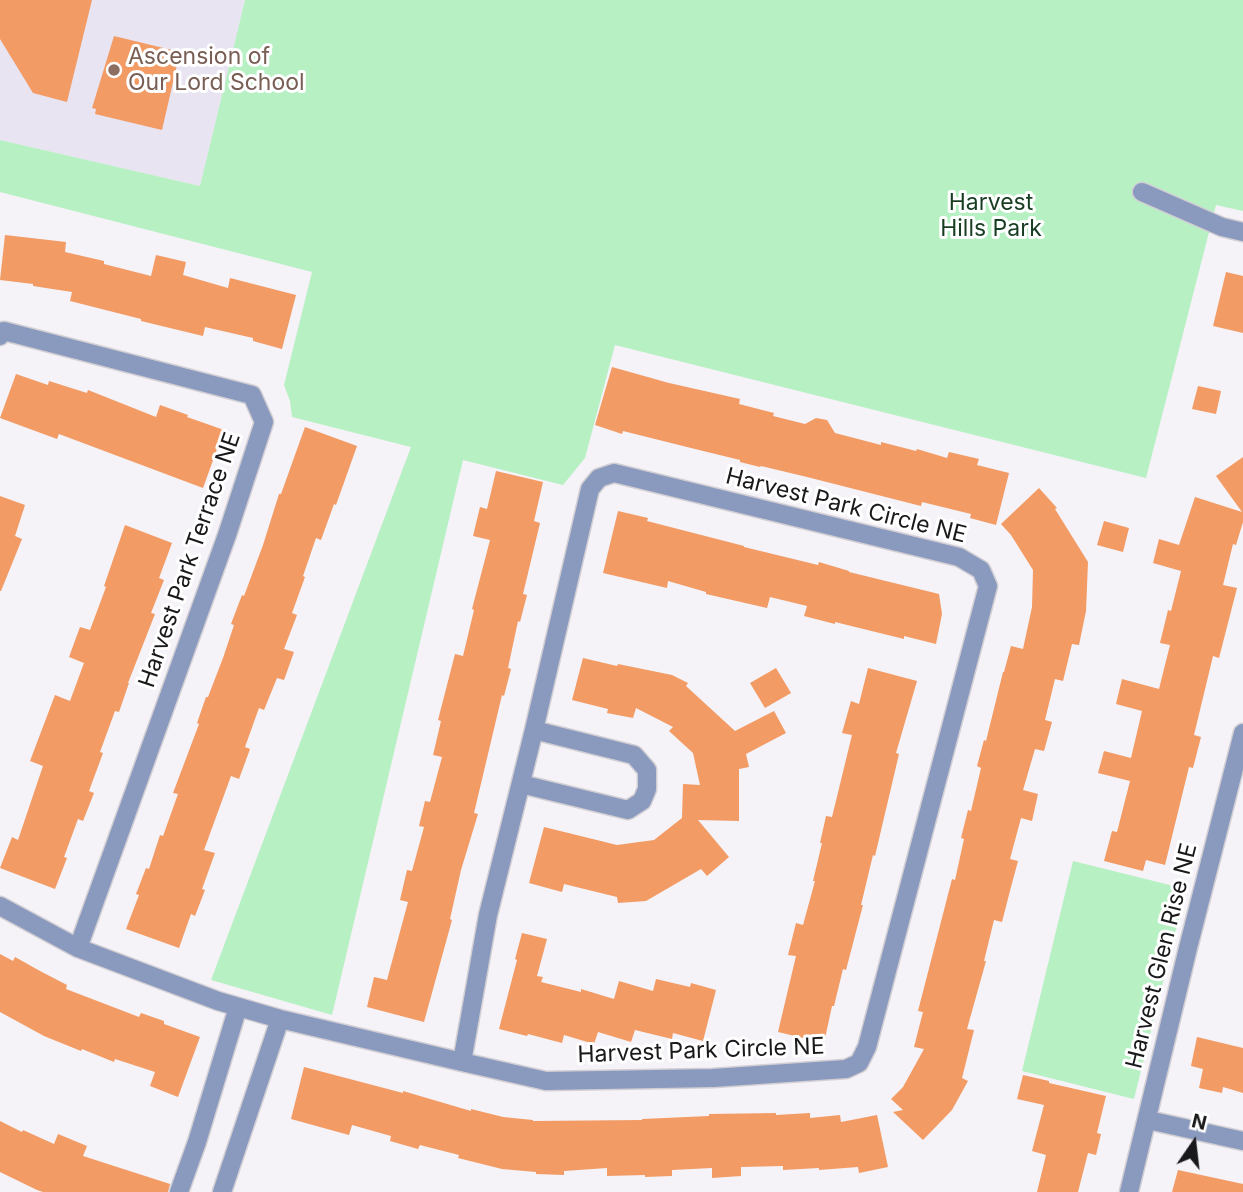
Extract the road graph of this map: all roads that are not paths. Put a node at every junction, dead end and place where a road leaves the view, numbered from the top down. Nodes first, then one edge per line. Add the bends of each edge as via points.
1 (1142, 192) dead end
2 (1243, 232) edge
3 (0, 336) edge
4 (534, 730) junction
5 (1243, 733) edge
6 (521, 784) junction
7 (0, 906) edge
8 (78, 948) junction
9 (238, 1007) junction
10 (280, 1019) junction
11 (462, 1062) junction
12 (1148, 1120) junction
13 (1243, 1141) edge
14 (179, 1192) edge
15 (222, 1192) edge
16 (1129, 1192) edge

1 - 2 street
3 - 8 street, Harvest Park Terrace NE via 4,331 252,395 264,422 228,535
4 - 6 street, Harvest Park Circle NE
4 - 6 street via 634,755 648,769 647,789 642,801 628,810
4 - 11 street, Harvest Park Circle NE via 590,489 598,478 614,473 959,557 982,570 988,586 867,1047 859,1063 846,1069 713,1078 546,1081
5 - 12 street, Harvest Glen Rise NE
6 - 11 street, Harvest Park Circle NE via 488,915
7 - 8 street
8 - 9 street
9 - 10 street, Harvest Park Circle NE
9 - 14 street
10 - 11 street, Harvest Park Circle NE
10 - 15 street
12 - 13 street
12 - 16 street, Harvest Glen Rise NE

